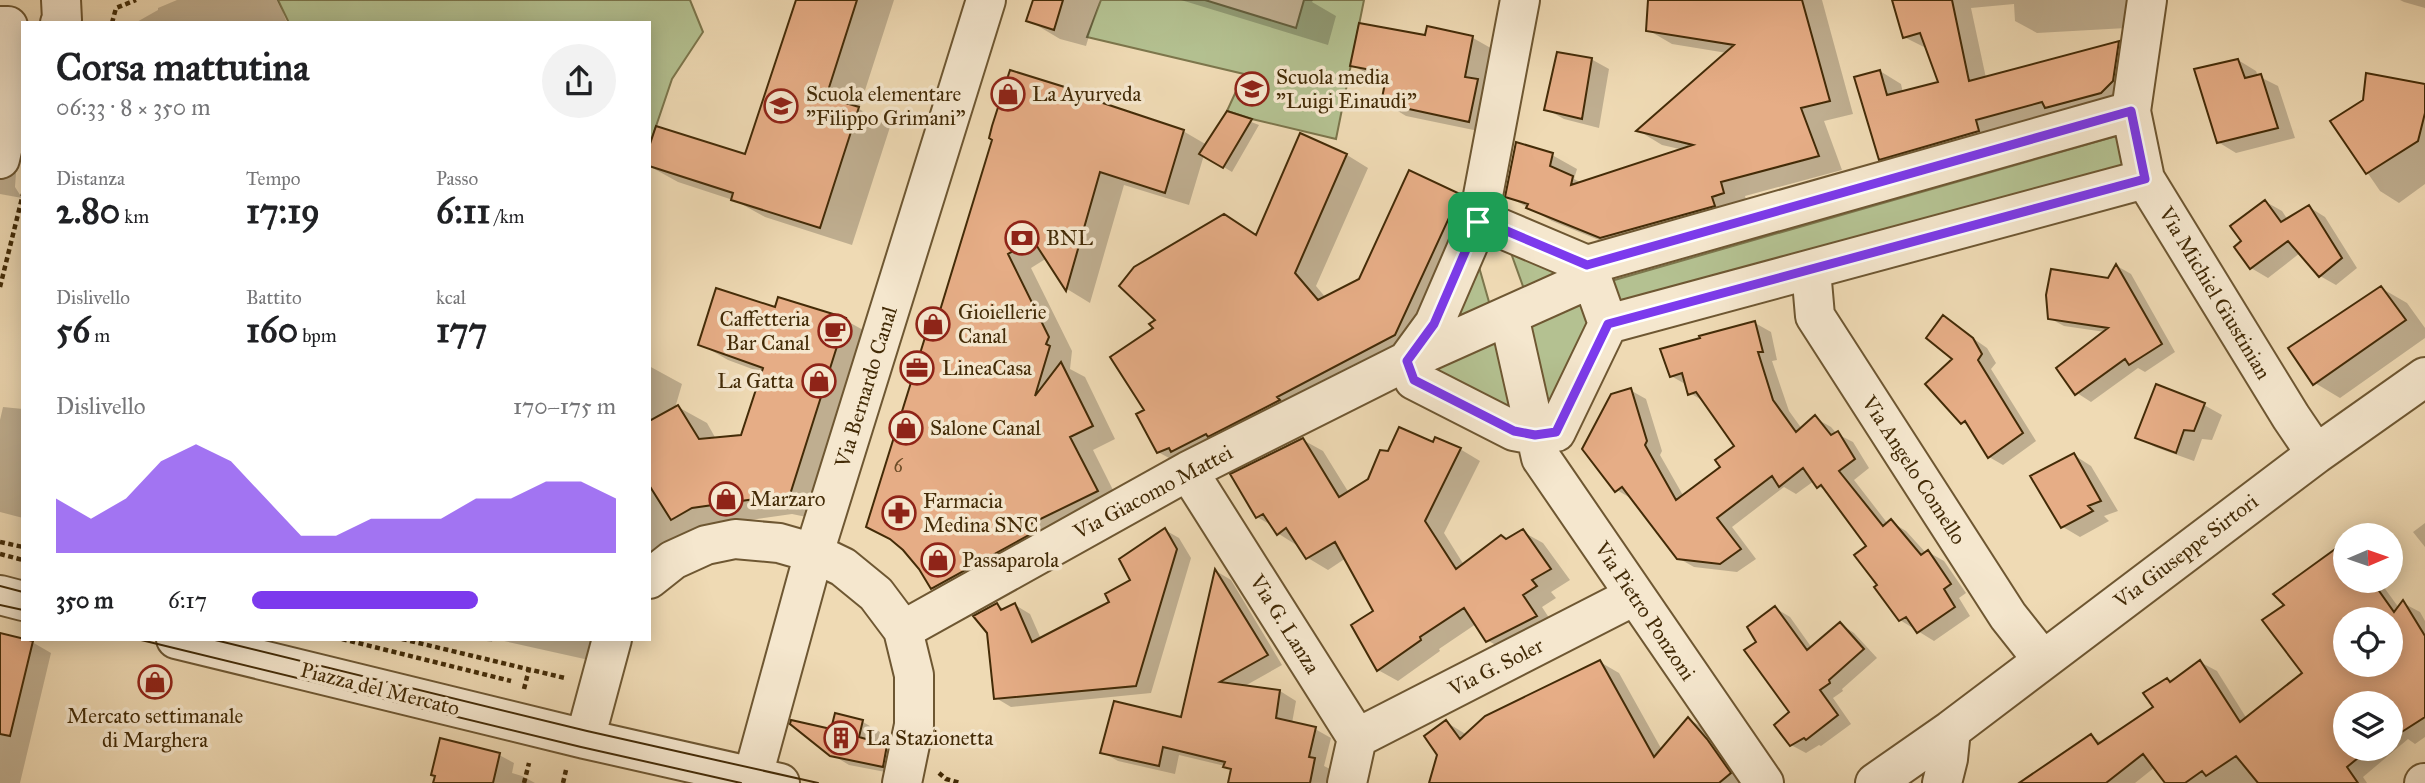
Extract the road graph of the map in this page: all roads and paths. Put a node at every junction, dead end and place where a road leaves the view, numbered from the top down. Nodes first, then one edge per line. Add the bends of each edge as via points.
1 (61, 0) edge
2 (136, 0) edge
3 (986, 0) edge
4 (1520, 0) edge
5 (2147, 0) edge
6 (61, 21) edge
7 (113, 21) edge
8 (10, 22) edge
9 (17, 96) edge
10 (2131, 111) junction
11 (0, 159) edge
12 (2145, 179) junction
13 (21, 202) edge
14 (1478, 222) junction
15 (1811, 270) junction
16 (1590, 272) junction
17 (0, 287) edge
18 (1508, 316) junction
19 (1608, 324) junction
20 (1407, 361) junction
21 (2425, 377) edge
22 (1535, 435) junction
23 (2316, 454) junction
24 (1188, 471) junction
25 (0, 542) edge
26 (21, 547) edge
27 (814, 553) junction
28 (0, 554) edge
29 (21, 559) edge
30 (651, 577) edge
31 (0, 595) edge
32 (1634, 596) junction
33 (21, 600) edge
34 (903, 630) junction
35 (184, 641) edge
36 (350, 641) edge
37 (410, 641) edge
38 (611, 641) edge
39 (2042, 659) junction
40 (569, 679) dead end
41 (535, 687) dead end
42 (1951, 730) junction
43 (1357, 738) junction
44 (585, 739) junction
45 (761, 781) edge
46 (902, 783) edge
47 (1347, 783) edge
48 (1763, 783) edge
49 (1875, 783) edge
50 (1942, 783) edge

1 - 6 street
2 - 7 path via 116,8
3 - 27 street, Via Bernardo Canal
4 - 14 street
5 - 10 street, Via Michiel Giustinian
8 - 9 street
9 - 11 street
10 - 12 street, Via Michiel Giustinian
10 - 16 street, Via Giacomo Mattei
12 - 15 street
12 - 23 street, Via Michiel Giustinian
13 - 17 path
14 - 16 street
14 - 20 street via 1434,324
15 - 19 street
15 - 39 street, Via Angelo Comello via 1815,316 2008,616
16 - 18 street, Via Giacomo Mattei
16 - 19 street
18 - 20 street, Via Giacomo Mattei
18 - 22 street, Via Pietro Ponzoni
19 - 22 street via 1556,432
20 - 22 street via 1414,380 1514,431
20 - 24 street, Via Giacomo Mattei
21 - 23 street, Via Giuseppe Sirtori
22 - 32 street, Via Pietro Ponzoni via 1541,458
23 - 39 street, Via Giuseppe Sirtori
24 - 34 street, Via Giacomo Mattei
24 - 43 street, Via G. Lanza
25 - 26 path
27 - 30 street via 779,543 735,539 706,545 673,560
27 - 34 street via 843,567 876,594
27 - 45 street, Via Bernardo Canal
28 - 29 path
31 - 33 street
32 - 43 street, Via G. Soler
32 - 48 street, Via Pietro Ponzoni
34 - 46 street via 914,675 914,725
35 - 44 street, Piazza del Mercato
36 - 41 path
37 - 40 path
38 - 44 street
39 - 42 street, Via Giuseppe Sirtori
42 - 49 street, Via Giuseppe Sirtori
42 - 50 street
43 - 47 street
44 - 45 street, Piazza del Mercato

